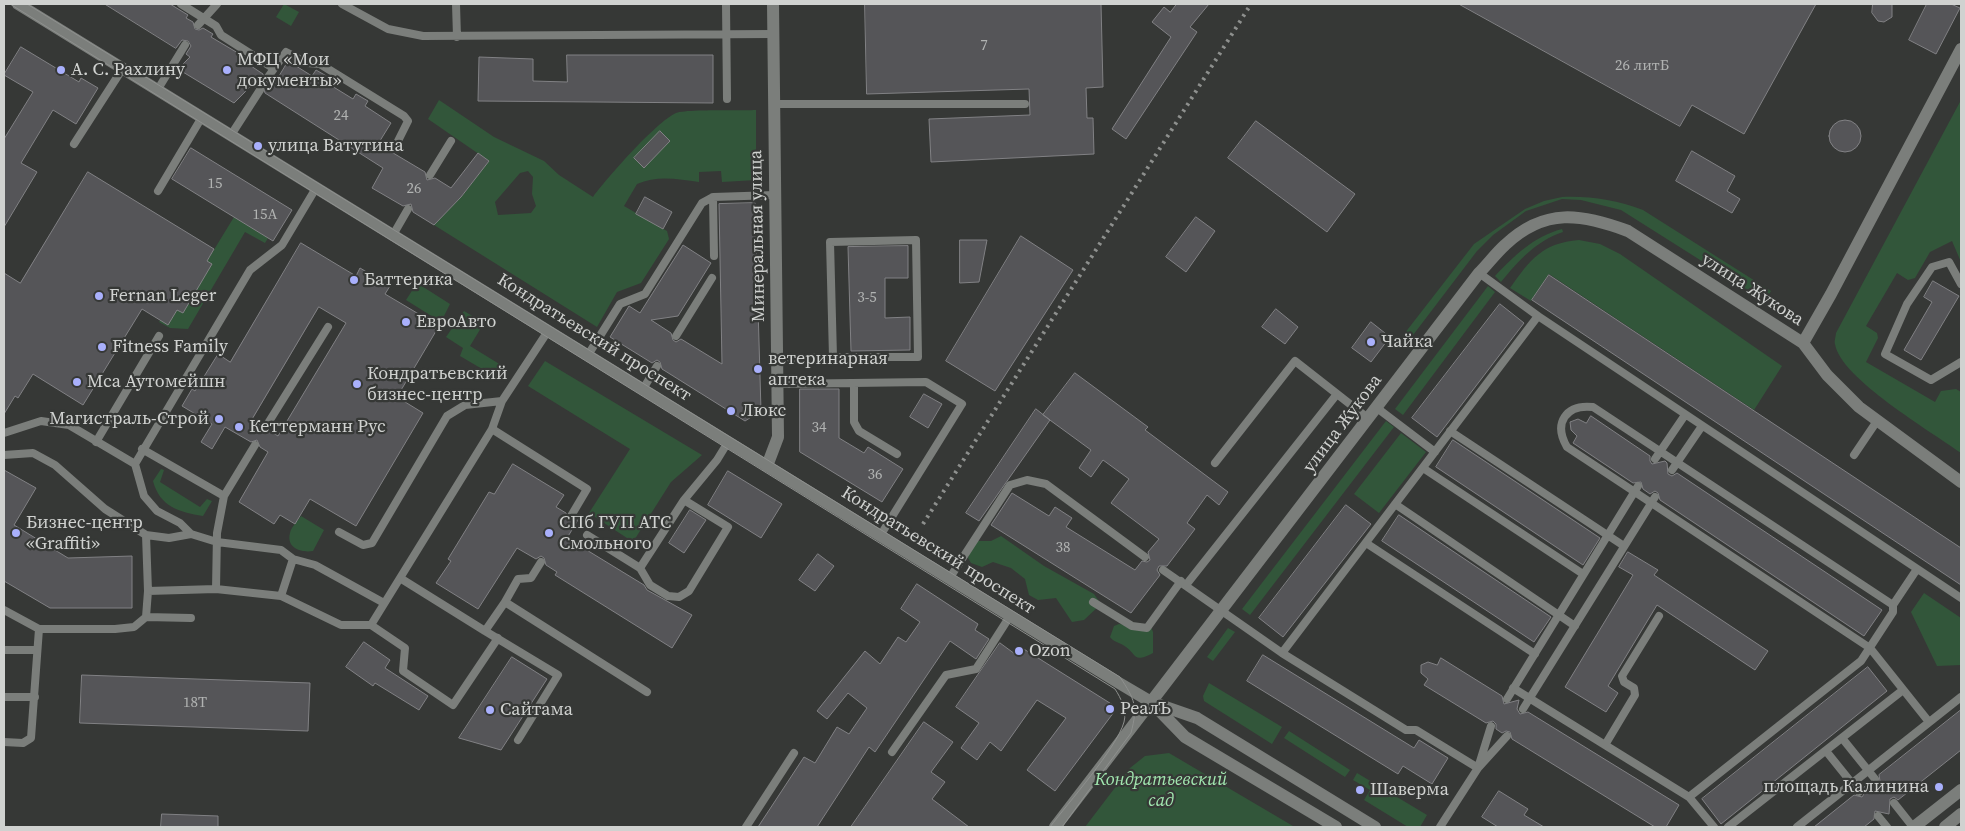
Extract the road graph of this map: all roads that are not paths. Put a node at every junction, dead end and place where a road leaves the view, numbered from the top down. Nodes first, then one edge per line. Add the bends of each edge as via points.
1 (18, 4) edge
2 (181, 4) edge
3 (217, 4) edge
4 (342, 4) edge
5 (456, 4) edge
6 (726, 4) edge
7 (773, 4) edge
8 (203, 17) junction
9 (198, 25) dead end
10 (773, 34) junction
11 (726, 35) junction
12 (457, 37) junction
13 (185, 45) dead end
14 (1961, 49) edge
15 (123, 68) junction
16 (273, 68) junction
17 (268, 76) dead end
18 (158, 89) junction
19 (260, 90) dead end
20 (727, 99) dead end
21 (774, 104) junction
22 (1025, 104) dead end
23 (202, 117) junction
24 (231, 134) junction
25 (451, 141) dead end
26 (397, 143) dead end
27 (74, 144) dead end
28 (430, 175) dead end
29 (316, 188) junction
30 (158, 191) dead end
31 (775, 195) junction
32 (713, 197) junction
33 (408, 209) dead end
34 (393, 235) junction
35 (714, 256) dead end
36 (1479, 273) junction
37 (712, 278) dead end
38 (1961, 284) edge
39 (1538, 316) junction
40 (328, 326) dead end
41 (548, 331) junction
42 (160, 336) dead end
43 (676, 336) dead end
44 (1803, 343) junction
45 (588, 355) junction
46 (832, 357) junction
47 (778, 359) junction
48 (1961, 362) edge
49 (657, 366) dead end
50 (854, 383) junction
51 (778, 384) junction
52 (643, 389) junction
53 (1337, 394) junction
54 (502, 401) junction
55 (1377, 408) junction
56 (1685, 415) junction
57 (1369, 419) junction
58 (1877, 422) junction
59 (1702, 426) junction
60 (265, 428) dead end
61 (492, 429) junction
62 (1450, 431) junction
63 (4, 433) edge
64 (96, 442) junction
65 (728, 442) junction
66 (255, 444) dead end
67 (142, 450) junction
68 (1435, 452) junction
69 (1660, 452) junction
70 (897, 454) dead end
71 (4, 455) edge
72 (1854, 455) dead end
73 (1655, 459) dead end
74 (1214, 463) dead end
75 (1677, 463) junction
76 (135, 464) junction
77 (767, 466) junction
78 (1423, 468) junction
79 (1672, 470) dead end
80 (1961, 482) edge
81 (1636, 489) junction
82 (224, 496) junction
83 (684, 500) junction
84 (1653, 500) junction
85 (1395, 504) junction
86 (571, 516) dead end
87 (339, 532) dead end
88 (191, 534) junction
89 (146, 535) junction
90 (587, 535) dead end
91 (1608, 535) junction
92 (880, 536) junction
93 (217, 542) junction
94 (1366, 543) junction
95 (1624, 546) junction
96 (1145, 557) dead end
97 (293, 559) junction
98 (541, 562) dead end
99 (640, 568) junction
100 (1917, 569) junction
101 (1164, 570) dead end
102 (1583, 574) junction
103 (400, 578) junction
104 (949, 578) junction
105 (1184, 583) junction
106 (216, 589) junction
107 (148, 591) junction
108 (281, 596) junction
109 (1961, 598) edge
110 (505, 602) junction
111 (1093, 602) dead end
112 (384, 603) junction
113 (1893, 605) junction
114 (4, 610) edge
115 (1221, 612) junction
116 (1559, 615) junction
117 (1010, 616) junction
118 (1659, 616) dead end
119 (146, 617) junction
120 (191, 618) dead end
121 (371, 625) junction
122 (1575, 626) junction
123 (39, 629) junction
124 (486, 631) junction
125 (498, 638) junction
126 (1870, 648) junction
127 (4, 650) edge
128 (37, 650) junction
129 (1282, 653) junction
130 (1535, 654) junction
131 (1514, 688) junction
132 (1903, 690) junction
133 (647, 692) dead end
134 (1961, 696) edge
135 (4, 697) edge
136 (35, 697) junction
137 (1530, 698) junction
138 (1507, 699) dead end
139 (1151, 702) junction
140 (1524, 709) dead end
141 (1929, 722) junction
142 (1491, 726) dead end
143 (1507, 736) dead end
144 (1842, 738) junction
145 (518, 740) dead end
146 (4, 742) edge
147 (1605, 744) junction
148 (1826, 751) junction
149 (892, 752) dead end
150 (794, 753) dead end
151 (1478, 768) junction
152 (1868, 770) junction
153 (1875, 779) dead end
154 (1852, 783) junction
155 (1961, 790) edge
156 (1859, 792) dead end
157 (1689, 797) junction
158 (1894, 803) dead end
159 (1961, 814) edge
160 (1878, 816) dead end
161 (746, 827) edge
162 (1055, 827) edge
163 (1336, 827) edge
164 (1375, 827) edge
165 (1440, 827) edge
166 (1714, 827) edge
167 (1728, 827) edge
168 (1797, 827) edge
169 (1887, 827) edge
170 (1913, 827) edge
171 (1945, 827) edge

1 - 15 street, Кондратьевский проспект
2 - 8 lane
3 - 8 lane
4 - 12 lane via 388,29 423,36
5 - 12 lane
6 - 11 lane
7 - 10 street, Минеральная улица
8 - 9 lane
8 - 16 lane via 216,26 221,35
10 - 11 lane
10 - 21 street, Минеральная улица
11 - 12 lane
11 - 20 lane
13 - 18 lane
14 - 44 street, улица Жукова
15 - 18 street, Кондратьевский проспект
15 - 27 lane
16 - 17 lane
16 - 26 lane via 286,52 307,63 320,64 404,116 408,122
18 - 23 street, Кондратьевский проспект
19 - 24 lane
21 - 22 lane
21 - 31 street, Минеральная улица
23 - 24 street, Кондратьевский проспект
23 - 30 lane
24 - 29 street, Кондратьевский проспект
25 - 28 lane
29 - 34 street, Кондратьевский проспект
29 - 67 lane via 282,246 250,270
31 - 32 lane
31 - 47 street, Минеральная улица
32 - 35 lane
32 - 45 lane via 702,203 645,294 620,304
33 - 34 lane
34 - 41 street, Кондратьевский проспект
36 - 39 lane
36 - 44 street, улица Жукова via 1506,243 1539,223 1572,216 1600,221 1628,232
36 - 55 street, улица Жукова
37 - 43 lane
38 - 48 lane via 1949,262 1932,267 1907,304 1886,354 1931,380
39 - 56 lane
39 - 62 lane
40 - 60 lane
41 - 45 street, Кондратьевский проспект
41 - 54 lane
42 - 64 lane
44 - 58 street via 1827,375
45 - 52 street, Кондратьевский проспект
46 - 46 lane via 830,242 916,240 918,357
46 - 47 lane
47 - 51 street, Минеральная улица
49 - 52 lane
50 - 51 lane
50 - 70 lane via 854,422 859,431
50 - 92 lane via 926,382 962,404
51 - 77 street, Минеральная улица via 778,437
52 - 65 street, Кондратьевский проспект
53 - 57 lane
53 - 74 lane via 1295,361
53 - 105 lane
54 - 61 lane
54 - 87 lane via 465,405 447,416 372,543 363,545
55 - 57 street, улица Жукова
55 - 68 lane
56 - 59 lane
56 - 69 lane
57 - 115 street, улица Жукова
58 - 72 lane
58 - 80 street
59 - 75 lane
59 - 100 lane
61 - 86 lane via 587,489
61 - 103 lane
62 - 68 lane
62 - 91 lane
63 - 64 lane via 41,421 69,425
64 - 76 lane
65 - 77 street, Кондратьевский проспект
65 - 83 lane
66 - 82 lane
67 - 76 lane
67 - 82 lane
68 - 78 lane
69 - 73 lane
69 - 75 lane
69 - 81 lane via 1593,407 1582,406 1564,417 1561,438 1566,447
71 - 89 lane via 33,453 48,461 106,509
75 - 79 lane
75 - 113 lane
76 - 88 lane via 144,496 157,511 180,523
77 - 92 street, Кондратьевский проспект
78 - 85 lane
78 - 102 lane
81 - 84 lane
81 - 91 lane
82 - 93 lane
83 - 99 lane
83 - 99 lane via 728,527 689,591 679,597 668,596 649,587
84 - 95 lane
84 - 126 lane
85 - 94 lane
85 - 116 lane
88 - 89 lane via 170,538
88 - 93 lane
89 - 107 lane
90 - 99 lane
91 - 95 lane
91 - 102 lane
92 - 104 street, Кондратьевский проспект
93 - 97 lane via 281,550
93 - 106 lane
94 - 129 lane
94 - 130 lane
95 - 122 lane
96 - 104 lane via 1046,484 1027,480 1010,485
97 - 108 lane
97 - 112 lane via 315,565
98 - 110 lane via 531,578 518,579
100 - 109 lane
100 - 113 lane
101 - 105 lane
102 - 116 lane
103 - 112 lane
103 - 124 lane
104 - 117 street, Кондратьевский проспект
105 - 111 lane via 1147,628 1132,626
105 - 115 lane
106 - 107 lane
106 - 108 lane
107 - 119 lane
108 - 121 lane via 340,625
110 - 124 lane
110 - 133 lane
112 - 121 lane
113 - 126 lane via 1893,612
114 - 123 lane
115 - 129 lane
115 - 139 street, улица Жукова
116 - 122 lane
116 - 130 lane
117 - 139 street, Кондратьевский проспект
117 - 149 lane via 976,668 946,675
118 - 147 lane via 1622,676 1636,694
119 - 120 lane
119 - 123 lane via 134,627 115,630
121 - 125 lane via 405,648 402,671 454,706
122 - 137 lane
123 - 128 lane
124 - 125 lane
125 - 145 lane via 558,675
126 - 132 lane
126 - 157 lane via 1860,661
127 - 128 lane
128 - 136 lane
129 - 151 lane via 1406,730 1416,730
130 - 131 lane
131 - 137 lane
131 - 138 lane
132 - 141 lane
132 - 144 lane
134 - 141 lane
135 - 136 lane
136 - 146 lane via 32,738 23,743
137 - 140 lane
137 - 147 lane
139 - 162 street, улица Жукова
139 - 163 street, Кондратьевский проспект via 1185,737
139 - 164 street, Кондратьевский проспект via 1198,718
141 - 152 lane
142 - 151 lane
143 - 151 lane
144 - 148 lane
144 - 152 lane
147 - 157 lane
148 - 154 lane
148 - 167 lane
150 - 161 lane
151 - 165 lane
152 - 153 lane
152 - 154 lane
154 - 156 lane
154 - 168 lane
155 - 170 street
157 - 166 lane
158 - 170 lane
159 - 171 street
160 - 169 lane

